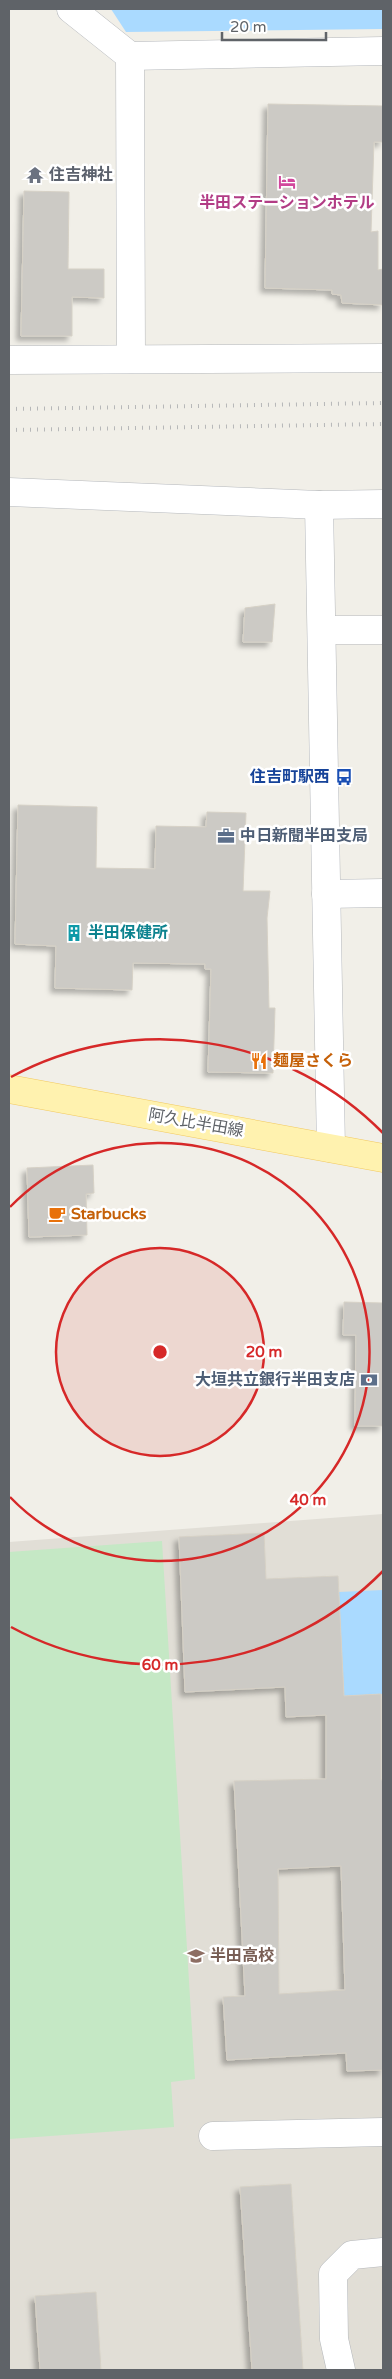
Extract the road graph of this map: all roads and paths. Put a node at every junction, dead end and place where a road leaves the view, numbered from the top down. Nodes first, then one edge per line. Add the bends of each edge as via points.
1 (71, 9) edge
2 (383, 51) edge
3 (130, 56) junction
4 (383, 358) edge
5 (131, 359) junction
6 (9, 360) edge
7 (9, 492) edge
8 (319, 504) junction
9 (383, 504) edge
10 (322, 630) junction
11 (383, 630) edge
12 (383, 893) edge
13 (326, 894) junction
14 (9, 1089) edge
15 (331, 1148) junction
16 (383, 1158) edge
17 (383, 2132) edge
18 (213, 2136) dead end
19 (383, 2252) edge
20 (341, 2370) edge

1 - 3 street
2 - 3 street
3 - 5 street
4 - 5 street
5 - 6 street
7 - 8 street
8 - 9 street
8 - 10 street
10 - 11 street
10 - 13 street
12 - 13 street
13 - 15 street
14 - 15 main road, 阿久比半田線
15 - 16 main road, 阿久比半田線
17 - 18 street
19 - 20 street via 352,2255 333,2274 334,2339

